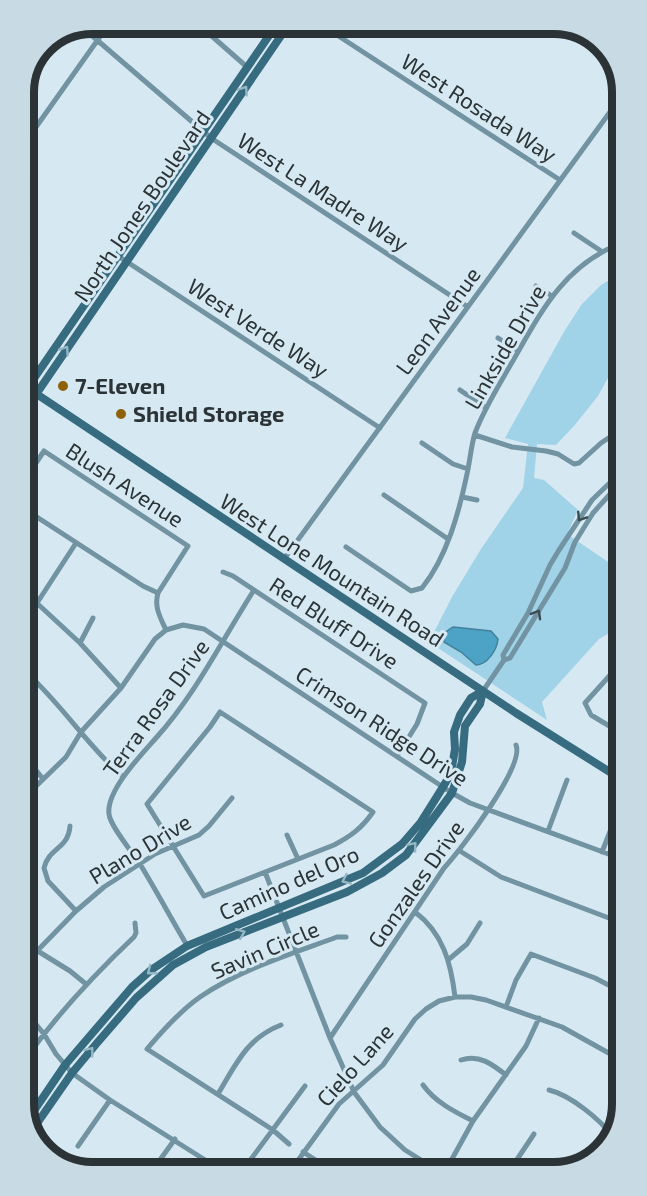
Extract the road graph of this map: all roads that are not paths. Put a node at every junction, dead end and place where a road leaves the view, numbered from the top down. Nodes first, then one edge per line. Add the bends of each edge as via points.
1 (91, 34) edge
2 (102, 34) edge
3 (210, 34) edge
4 (270, 34) edge
5 (282, 34) edge
6 (336, 35) edge
7 (98, 40) junction
8 (247, 67) junction
9 (612, 109) edge
10 (35, 129) edge
11 (203, 132) junction
12 (211, 138) junction
13 (560, 180) junction
14 (574, 233) dead end
15 (612, 247) edge
16 (601, 251) junction
17 (118, 256) junction
18 (126, 261) junction
19 (536, 286) dead end
20 (552, 296) junction
21 (468, 307) junction
22 (498, 338) dead end
23 (518, 351) junction
24 (35, 375) edge
25 (460, 390) dead end
26 (35, 394) joint
27 (486, 408) junction
28 (380, 428) junction
29 (475, 435) junction
30 (612, 437) edge
31 (422, 443) dead end
32 (35, 465) edge
33 (468, 469) junction
34 (612, 481) edge
35 (612, 492) edge
36 (384, 495) dead end
37 (462, 497) junction
38 (477, 500) dead end
39 (35, 516) edge
40 (448, 539) junction
41 (76, 543) junction
42 (346, 547) dead end
43 (284, 560) junction
44 (223, 572) dead end
45 (254, 590) junction
46 (158, 593) junction
47 (34, 601) edge
48 (37, 603) junction
49 (93, 618) dead end
50 (166, 630) junction
51 (224, 642) junction
52 (80, 643) junction
53 (504, 660) junction
54 (612, 672) edge
55 (34, 681) edge
56 (121, 688) junction
57 (483, 691) junction
58 (612, 728) edge
59 (81, 732) junction
60 (516, 745) dead end
61 (397, 756) junction
62 (34, 768) edge
63 (612, 773) edge
64 (123, 777) junction
65 (43, 779) junction
66 (567, 780) dead end
67 (34, 788) edge
68 (443, 788) junction
69 (452, 793) junction
70 (232, 798) dead end
71 (489, 809) junction
72 (70, 826) dead end
73 (612, 826) edge
74 (548, 831) junction
75 (287, 835) dead end
76 (174, 847) junction
77 (460, 851) junction
78 (602, 852) junction
79 (612, 856) edge
80 (298, 860) junction
81 (140, 864) junction
82 (265, 872) junction
83 (279, 908) junction
84 (76, 911) junction
85 (415, 912) junction
86 (282, 917) junction
87 (612, 919) edge
88 (135, 923) dead end
89 (480, 923) dead end
90 (346, 937) dead end
91 (34, 949) edge
92 (190, 950) junction
93 (37, 951) junction
94 (296, 952) junction
95 (448, 960) junction
96 (86, 984) junction
97 (612, 987) edge
98 (455, 997) junction
99 (506, 1007) junction
100 (539, 1018) junction
101 (34, 1022) edge
102 (281, 1025) dead end
103 (44, 1034) junction
104 (330, 1038) junction
105 (34, 1047) edge
106 (612, 1054) edge
107 (461, 1060) dead end
108 (65, 1065) junction
109 (72, 1073) junction
110 (506, 1075) junction
111 (423, 1085) dead end
112 (305, 1086) dead end
113 (549, 1090) dead end
114 (354, 1092) junction
115 (218, 1094) junction
116 (110, 1100) junction
117 (35, 1109) edge
118 (472, 1120) junction
119 (38, 1122) edge
120 (273, 1130) junction
121 (607, 1130) edge
122 (534, 1134) dead end
123 (175, 1139) junction
124 (289, 1144) dead end
125 (78, 1146) dead end
126 (303, 1152) junction
127 (159, 1161) edge
128 (208, 1161) edge
129 (249, 1161) edge
130 (297, 1161) edge
131 (318, 1161) edge
132 (424, 1162) edge
133 (450, 1162) edge
134 (515, 1162) edge

1 - 7 street, West La Madre Way
2 - 7 street
3 - 8 street
4 - 8 main road, North Jones Boulevard
12 -> 5 main road, North Jones Boulevard
6 - 13 street, West Rosada Way
7 - 10 street
7 - 11 street, West La Madre Way
8 - 11 main road, North Jones Boulevard
9 - 13 street, Leon Avenue
11 - 12 street, West La Madre Way
11 - 17 main road, North Jones Boulevard
12 - 18 main road, North Jones Boulevard
12 - 21 street, West La Madre Way
13 - 21 street, Leon Avenue
14 - 16 street
15 - 16 street, Linkside Drive
16 - 20 street, Linkside Drive via 574,270
17 - 18 street, West Verde Way
17 - 24 main road, North Jones Boulevard
26 -> 18 main road, North Jones Boulevard
18 - 28 street, West Verde Way
19 - 20 street
20 - 23 street, Linkside Drive
21 - 28 street, Leon Avenue
22 - 23 street
23 - 27 street, Linkside Drive
25 - 27 street
26 - 43 main road, West Lone Mountain Road
27 - 29 street, Linkside Drive
28 - 43 street, Leon Avenue
29 - 30 street via 512,447 558,454 574,464
29 - 33 street, Linkside Drive
31 - 33 street via 453,464
32 - 46 street, Blush Avenue via 44,451 188,546
33 - 37 street, Linkside Drive
34 -> 53 street via 592,500 550,565 503,655
53 -> 35 street via 510,658 565,568 574,542
36 - 40 street
37 - 38 street
37 - 40 street, Linkside Drive
39 - 41 street
40 - 42 street, Linkside Drive via 427,583 417,591 411,591
41 - 46 street
41 - 48 street
43 - 57 main road, West Lone Mountain Road
44 - 45 street, Red Bluff Drive
45 - 51 street, Terra Rosa Drive
45 - 61 street, Red Bluff Drive via 425,703
46 - 50 street via 157,611
47 - 48 street
48 - 52 street
49 - 52 street
50 - 51 street, Crimson Ridge Drive via 188,625 204,629
50 - 56 street via 155,639
51 - 61 street, Crimson Ridge Drive
51 - 64 street, Terra Rosa Drive via 175,716
52 - 56 street
53 - 57 street
54 - 58 street via 586,698 585,706 591,715
55 - 59 street
56 - 59 street
57 - 63 main road, West Lone Mountain Road
57 - 68 main road, Camino del Oro via 471,698 460,715 454,732 451,772
57 - 69 main road, Camino del Oro via 480,704 465,726 462,762
59 - 64 street
59 - 65 street via 66,757
60 - 71 street, Gonzales Drive via 514,765
61 - 68 street, Crimson Ridge Drive
62 - 65 street
64 - 81 street, Terra Rosa Drive via 109,816
65 - 67 street
66 - 74 street
68 - 69 street, Crimson Ridge Drive
68 -> 83 main road, Camino del Oro via 421,822 379,863
69 - 71 street, Crimson Ridge Drive
86 -> 69 main road, Camino del Oro via 347,892 382,873 406,855
70 - 76 street, Plano Drive via 199,835
71 - 74 street, Crimson Ridge Drive
71 - 77 street, Gonzales Drive
72 - 84 street via 67,841 50,856 44,868 48,881
73 - 78 street
74 - 78 street, Crimson Ridge Drive
75 - 80 street
76 - 80 street via 147,804 220,712 373,812 351,836
76 - 81 street, Plano Drive
76 - 82 street via 204,896
77 - 85 street, Gonzales Drive
77 - 87 street via 501,877
78 - 79 street, Crimson Ridge Drive
80 - 82 street
81 - 84 street, Plano Drive
81 - 92 street
82 - 83 street
83 - 86 street
83 - 92 main road, Camino del Oro
84 - 93 street, Plano Drive
85 - 95 street via 432,927
85 - 104 street, Gonzales Drive
92 -> 86 main road, Camino del Oro
86 - 94 street
88 - 96 street via 134,937
89 - 95 street via 466,944
90 - 94 street, Savin Circle
91 - 93 street
92 -> 108 main road, Camino del Oro via 151,970 132,987
109 -> 92 main road, Camino del Oro via 136,998
93 - 96 street
94 - 104 street
94 - 115 street, Savin Circle via 237,976 199,998 147,1049
95 - 98 street
96 - 103 street
97 - 99 street via 531,954
98 - 99 street via 471,997
98 - 114 street, Cielo Lane via 440,1001 415,1019 383,1065
99 - 100 street
100 - 106 street
100 - 110 street
101 - 103 street
102 - 115 street via 260,1035 247,1047
103 - 105 street
103 - 108 street
104 - 114 street
107 - 110 street via 472,1057 487,1062
108 - 109 street
108 - 117 main road, Camino del Oro
109 - 116 street
109 - 119 main road, Camino del Oro
110 - 118 street
111 - 118 street via 446,1106
112 - 120 street
113 - 121 street via 566,1096
114 - 126 street, Cielo Lane via 339,1104
114 - 132 street via 380,1127
115 - 120 street
116 - 123 street
116 - 125 street
118 - 133 street
120 - 124 street
120 - 129 street
122 - 134 street
123 - 127 street
123 - 128 street
126 - 130 street, Cielo Lane
126 - 131 street

